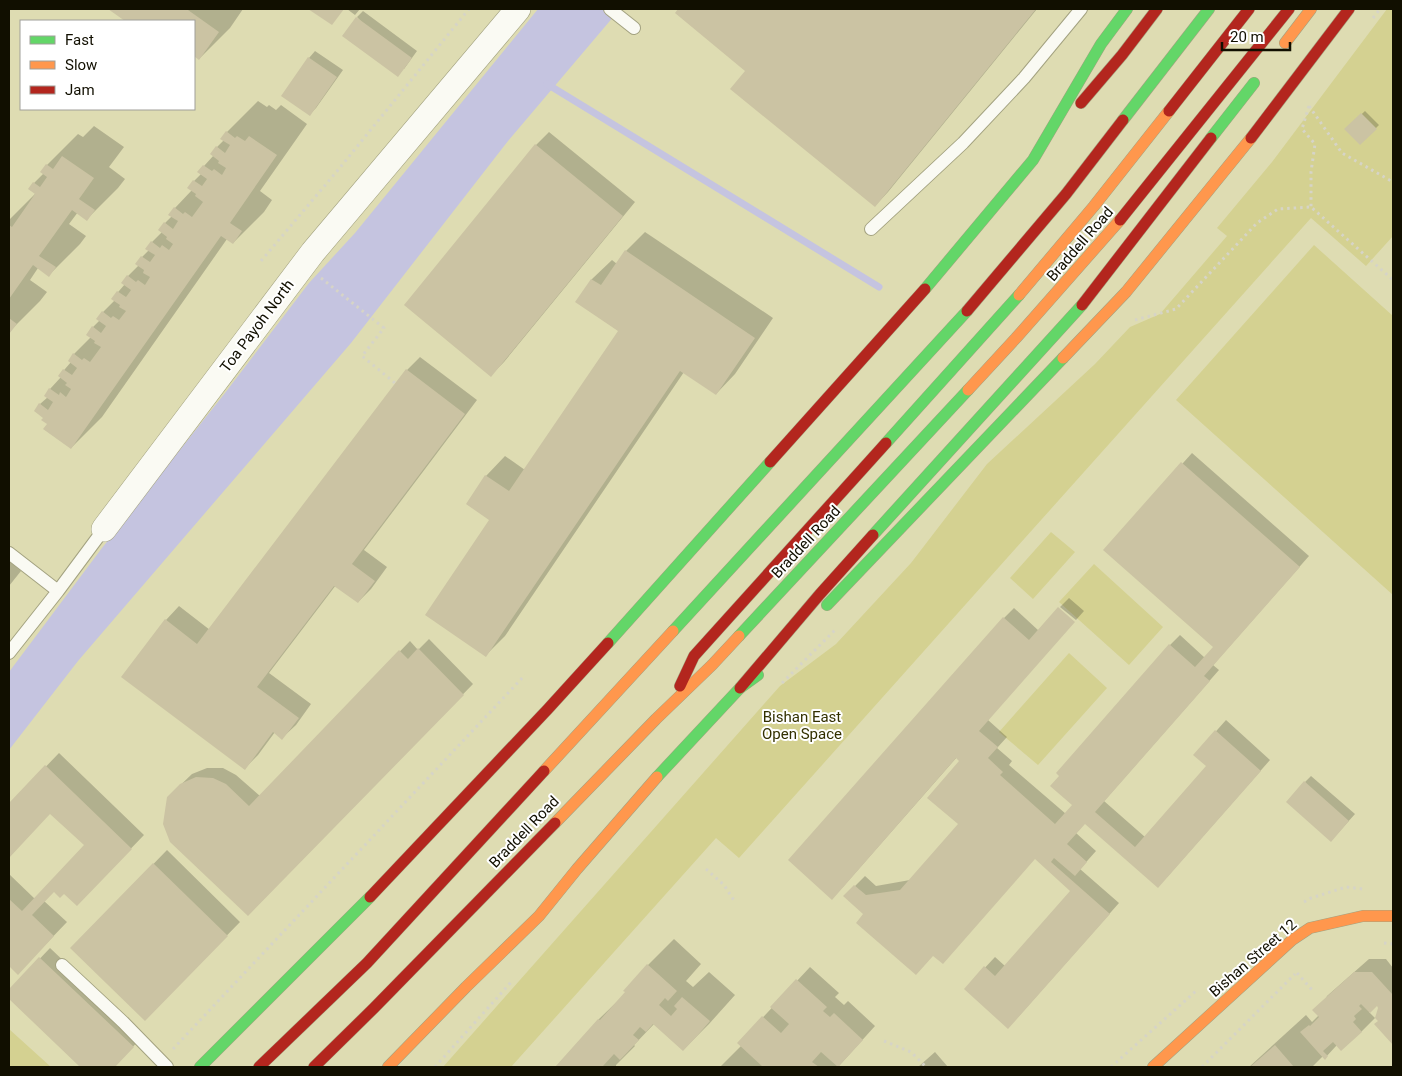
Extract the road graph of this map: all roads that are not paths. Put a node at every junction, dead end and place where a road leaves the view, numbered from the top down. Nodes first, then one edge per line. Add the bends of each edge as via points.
1 (518, 9) edge
2 (1081, 9) edge
3 (1127, 9) edge
4 (1157, 9) edge
5 (1209, 9) edge
6 (1249, 9) edge
7 (1289, 9) edge
8 (1311, 9) edge
9 (1349, 9) edge
10 (615, 13) edge
11 (634, 28) dead end
12 (1276, 55) dead end
13 (1258, 78) dead end
14 (1034, 160) junction
15 (871, 229) dead end
16 (104, 529) joint
17 (9, 553) edge
18 (58, 591) junction
19 (9, 652) edge
20 (740, 688) junction
21 (674, 701) junction
22 (1393, 916) edge
23 (62, 966) dead end
24 (164, 1064) edge
25 (200, 1067) edge
26 (259, 1067) edge
27 (314, 1067) edge
28 (388, 1067) edge
29 (1153, 1067) edge

1 - 16 street, Toa Payoh North via 313,252
2 - 15 lane via 1024,78 963,143
3 - 14 main road via 1101,44
4 - 14 main road
5 - 26 main road, Braddell Road via 1066,194 977,302 374,956
6 - 21 main road via 1094,206 1000,317 694,656
7 - 21 main road, Braddell Road via 1116,226 712,665
8 - 12 main road
9 - 20 main road via 1238,155 1126,292 813,620 762,672
10 - 11 lane
13 - 20 main road via 1079,308 820,594
14 - 25 main road via 918,298 547,710 374,893
16 - 18 lane, Toa Payoh North
17 - 18 lane
18 - 19 lane, Toa Payoh North
20 - 28 main road via 634,803 539,916
21 - 27 main road, Braddell Road
22 - 29 main road, Bishan Street 12 via 1363,916 1310,928 1292,940
23 - 24 lane

